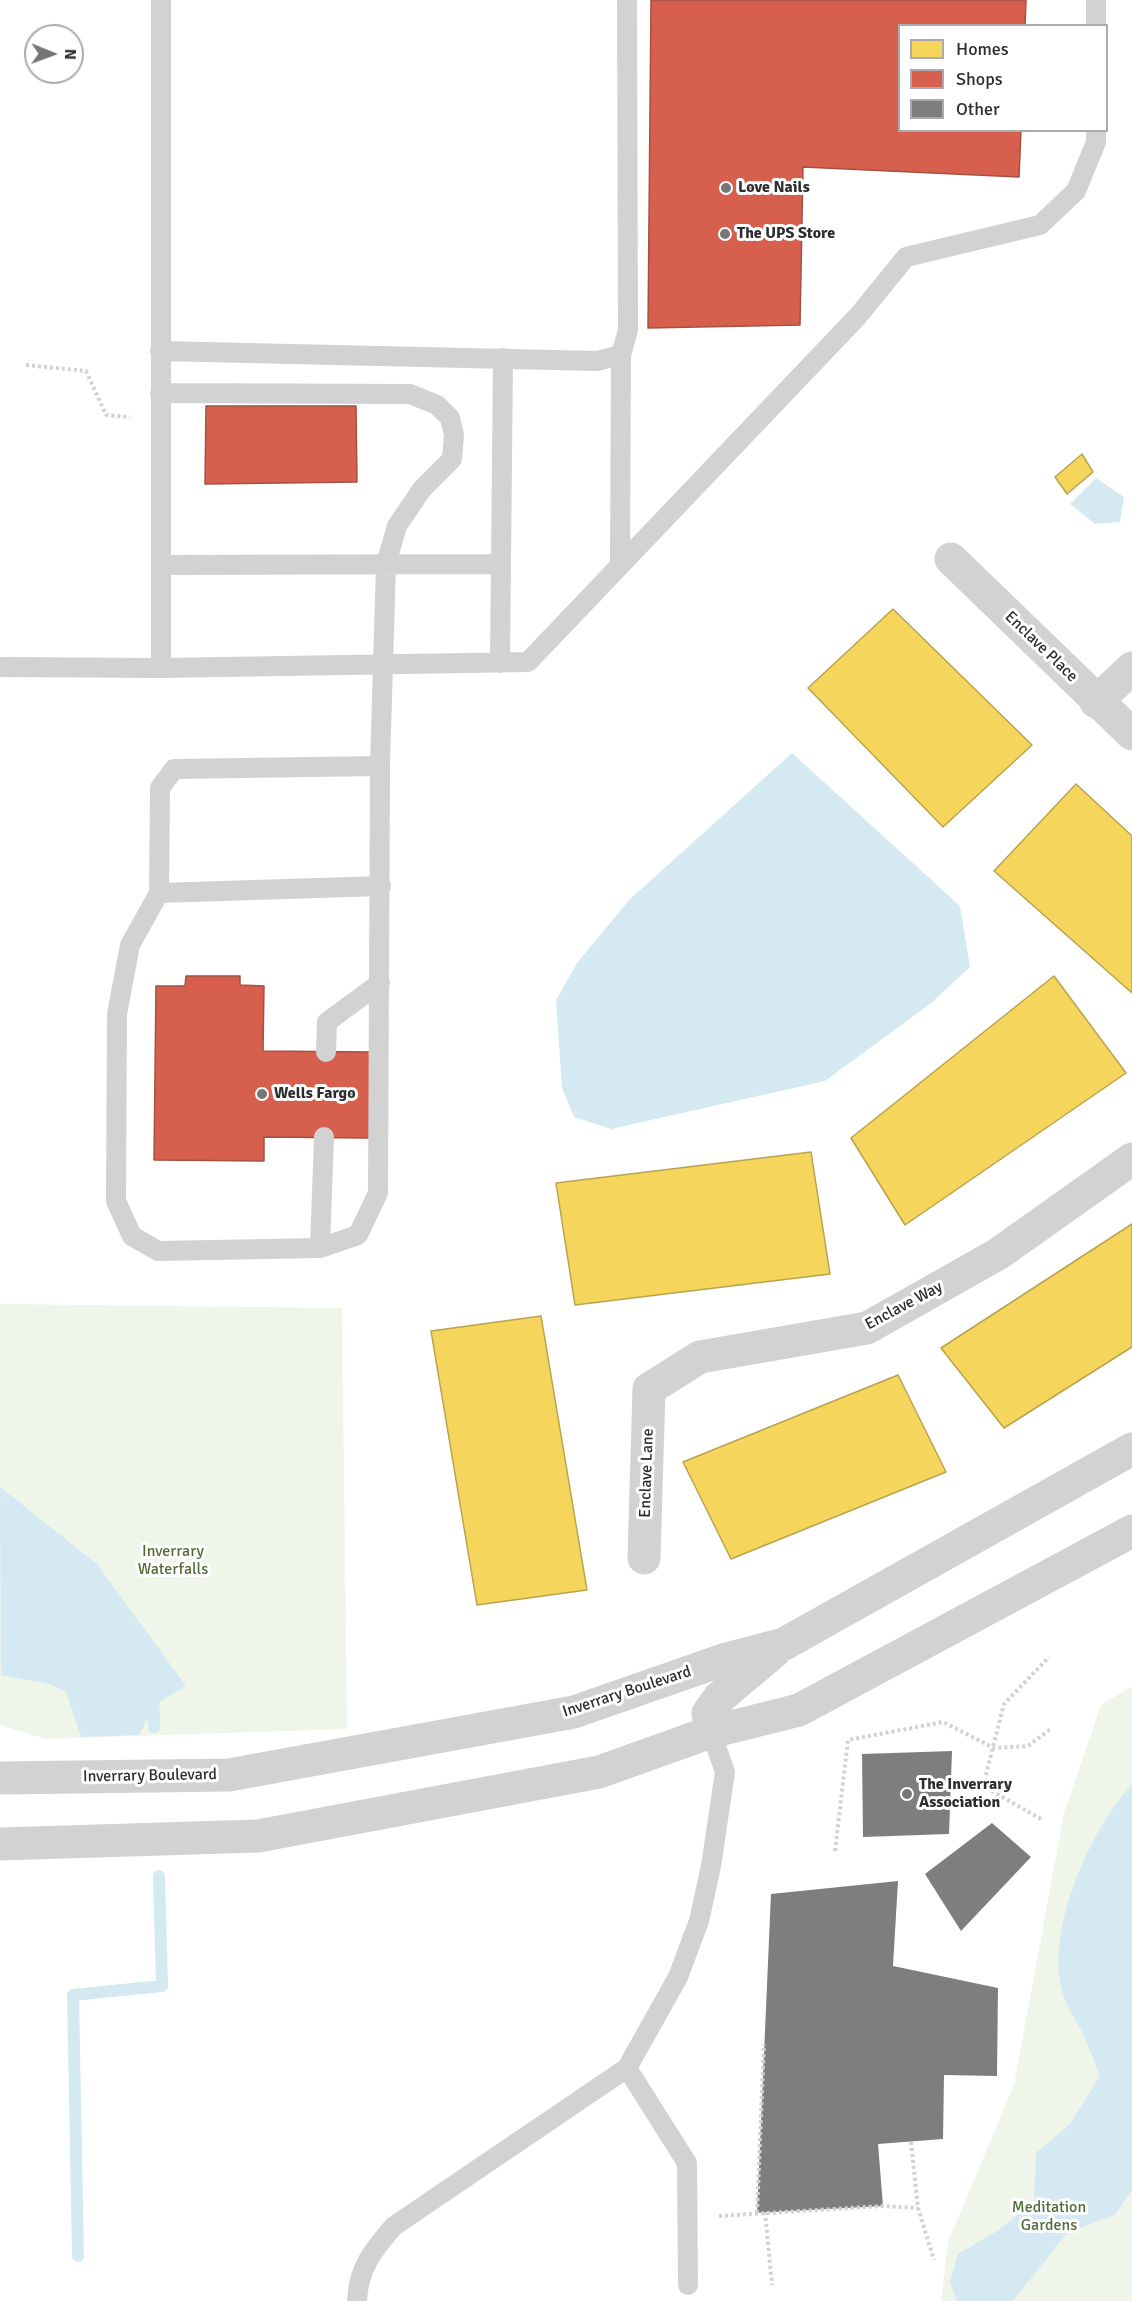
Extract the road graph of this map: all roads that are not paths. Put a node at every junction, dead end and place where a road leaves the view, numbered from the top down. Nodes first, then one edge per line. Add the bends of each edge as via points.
1 (160, 0) edge
2 (627, 0) edge
3 (1096, 0) edge
4 (1096, 24) edge
5 (1096, 132) edge
6 (160, 351) junction
7 (621, 356) junction
8 (503, 358) junction
9 (160, 393) junction
10 (951, 559) dead end
11 (386, 564) junction
12 (501, 564) junction
13 (161, 565) junction
14 (620, 566) junction
15 (500, 663) junction
16 (383, 665) junction
17 (0, 666) edge
18 (161, 668) junction
19 (1132, 668) edge
20 (1096, 702) junction
21 (1132, 734) edge
22 (380, 766) junction
23 (381, 886) junction
24 (159, 892) junction
25 (380, 984) junction
26 (326, 1052) dead end
27 (324, 1137) dead end
28 (1132, 1159) edge
29 (320, 1248) junction
30 (649, 1389) joint
31 (1132, 1449) edge
32 (1132, 1531) edge
33 (644, 1558) dead end
34 (783, 1644) junction
35 (711, 1732) junction
36 (0, 1779) edge
37 (0, 1844) edge
38 (627, 2068) junction
39 (688, 2284) dead end
40 (357, 2301) edge

1 - 6 lane
2 - 7 lane via 628,330
3 - 4 lane
5 - 14 lane via 1096,142 1076,190 1040,225 906,257 858,316
6 - 8 lane
6 - 9 lane
7 - 8 lane via 597,361
7 - 14 lane
8 - 12 lane
9 - 11 lane via 410,394 437,405 450,417 454,435 452,459 422,489 397,526
9 - 13 lane
10 - 20 street, Enclave Place
11 - 12 lane
11 - 13 lane
11 - 16 lane
12 - 15 lane
13 - 18 lane
14 - 15 lane via 528,662
15 - 16 lane
16 - 18 lane
16 - 22 lane
17 - 18 lane
19 - 20 street
20 - 21 street, Enclave Place
22 - 23 lane
22 - 24 lane via 174,769 160,788
23 - 24 lane
23 - 25 lane
24 - 29 lane via 130,945 117,1014 117,1202 132,1236 158,1251
25 - 26 lane via 327,1022
25 - 29 lane via 378,1192 358,1235
27 - 29 lane
28 - 30 street, Enclave Way via 998,1254 867,1328 699,1357
30 - 33 street, Enclave Lane
31 - 34 street, Inverrary Boulevard
32 - 35 street via 799,1710
34 - 35 street via 719,1698 708,1713
34 - 36 street, Inverrary Boulevard via 723,1660 574,1712 230,1775
35 - 37 street via 599,1772 258,1836
35 - 38 lane via 725,1772 699,1921 678,1977
38 - 39 lane via 687,2163
38 - 40 lane via 394,2226 369,2254

